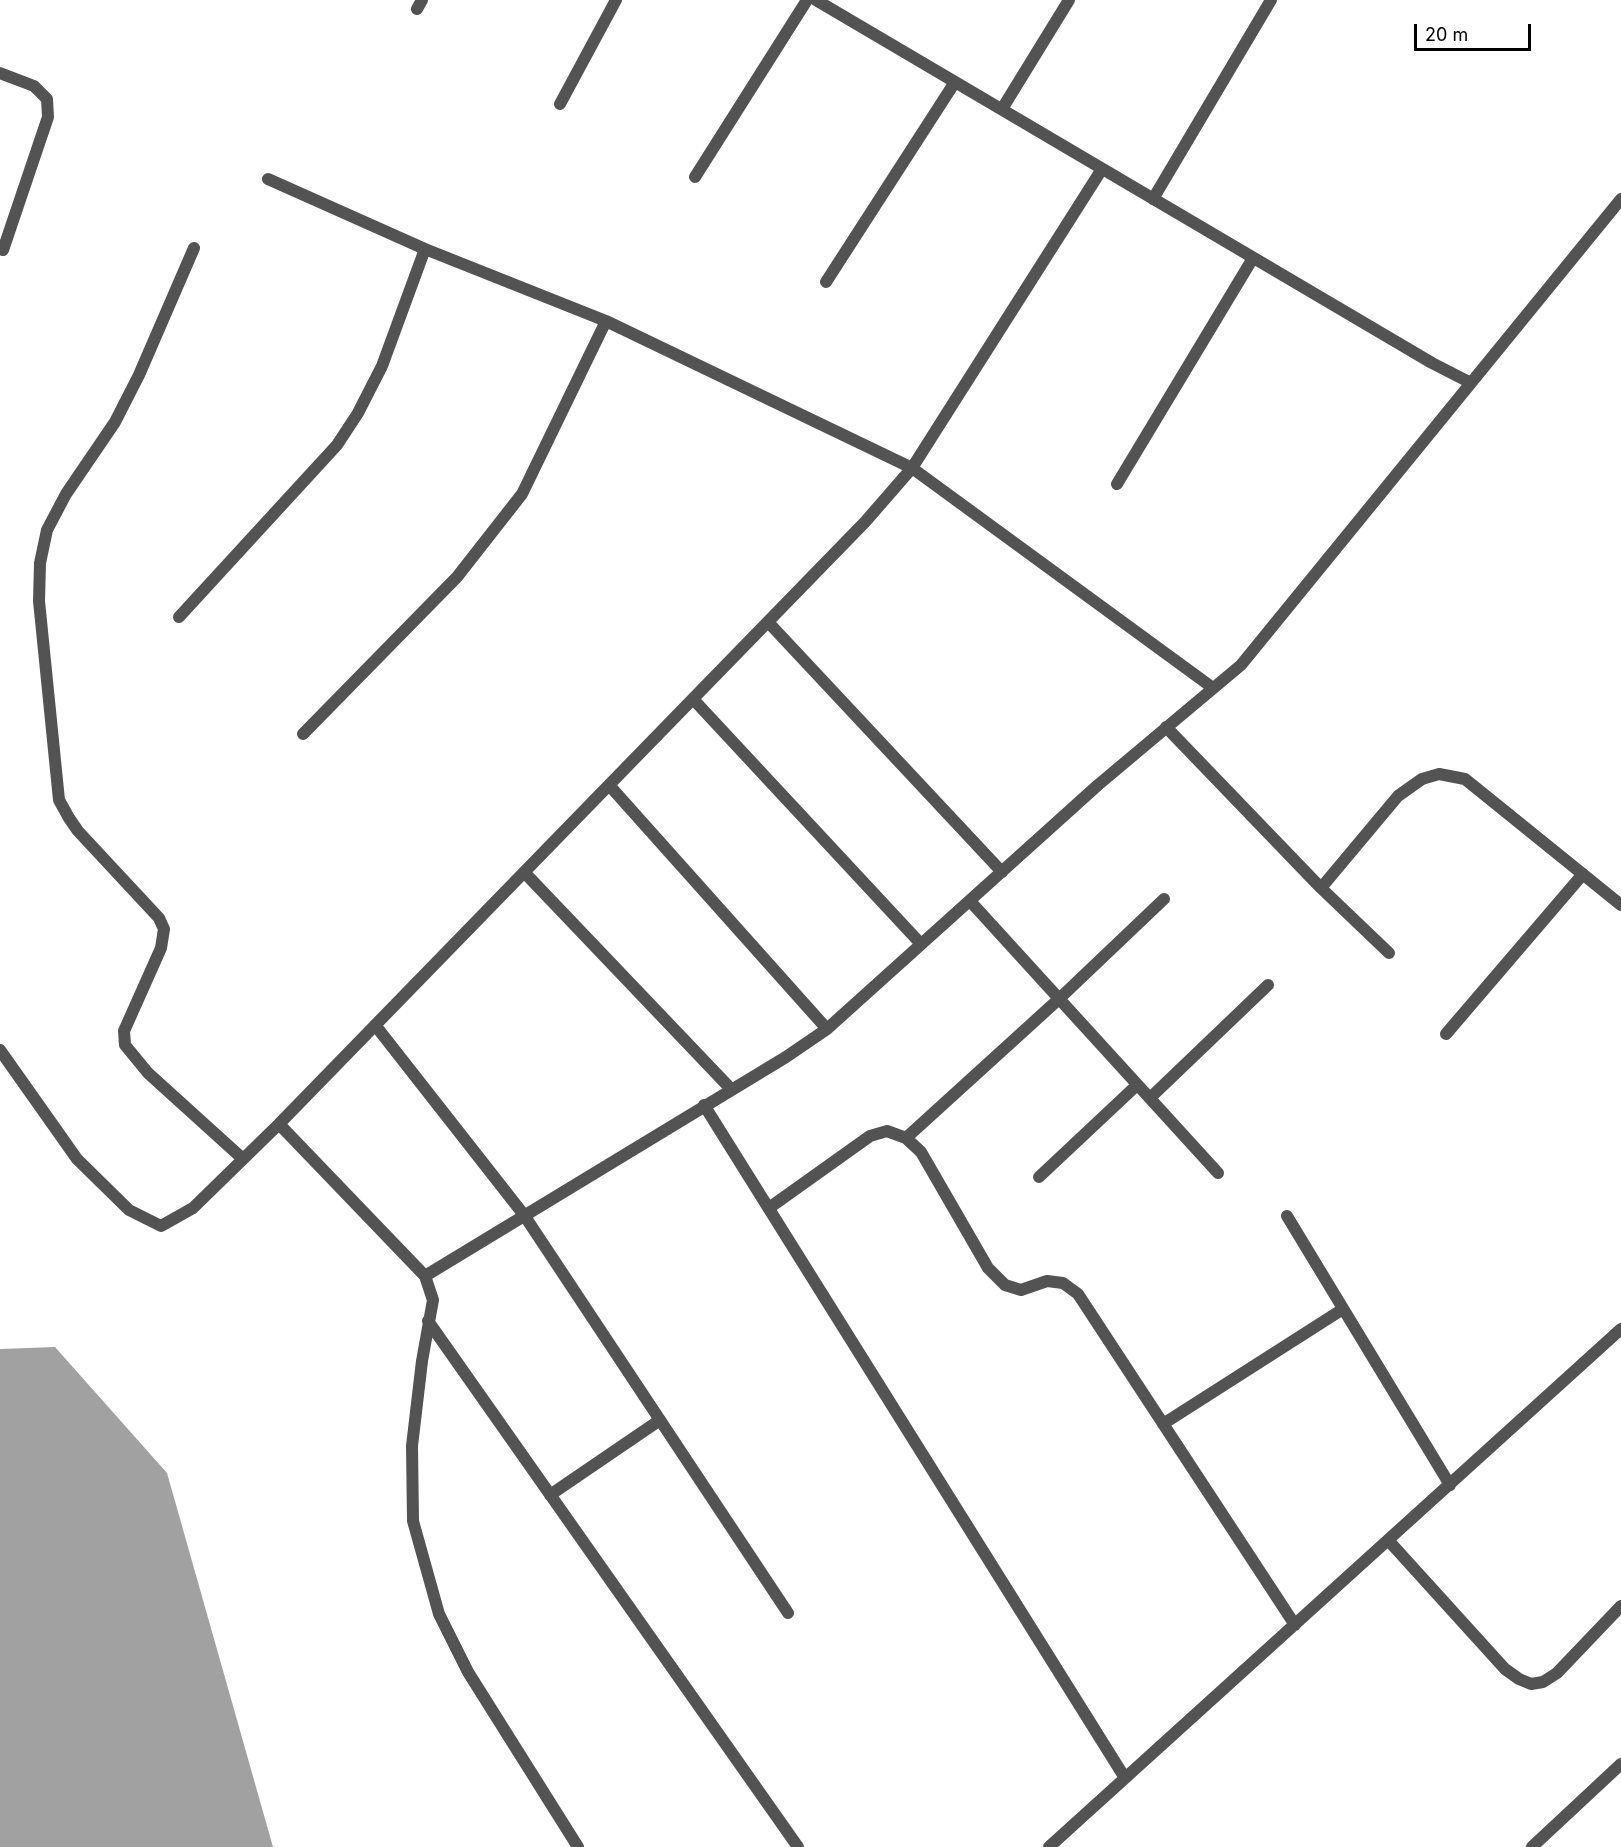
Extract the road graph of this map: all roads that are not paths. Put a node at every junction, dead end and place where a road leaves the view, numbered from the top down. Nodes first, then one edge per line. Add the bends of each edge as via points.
1 (616, 0) edge
2 (807, 0) edge
3 (816, 0) edge
4 (1069, 0) edge
5 (1271, 0) edge
6 (0, 73) edge
7 (955, 82) junction
8 (560, 104) dead end
9 (1002, 109) junction
10 (1102, 169) junction
11 (695, 177) dead end
12 (268, 179) dead end
13 (1153, 199) junction
14 (1621, 199) edge
15 (194, 248) dead end
16 (425, 249) junction
17 (3, 250) dead end
18 (1253, 258) junction
19 (826, 282) dead end
20 (606, 321) junction
21 (1471, 383) junction
22 (912, 468) junction
23 (1117, 484) dead end
24 (179, 617) dead end
25 (768, 622) junction
26 (1213, 688) junction
27 (693, 699) junction
28 (1166, 727) junction
29 (303, 734) dead end
30 (609, 785) junction
31 (524, 872) junction
32 (1002, 872) junction
33 (1583, 874) junction
34 (1320, 888) junction
35 (1164, 899) dead end
36 (970, 901) junction
37 (1621, 904) edge
38 (921, 944) junction
39 (1389, 953) dead end
40 (1268, 985) dead end
41 (1060, 998) junction
42 (375, 1025) junction
43 (827, 1029) junction
44 (1446, 1034) dead end
45 (0, 1050) edge
46 (1137, 1084) junction
47 (731, 1089) junction
48 (1150, 1098) junction
49 (704, 1105) junction
50 (279, 1124) junction
51 (906, 1138) junction
52 (243, 1159) junction
53 (1218, 1173) dead end
54 (1039, 1177) dead end
55 (769, 1208) junction
56 (524, 1215) junction
57 (1287, 1216) dead end
58 (425, 1275) junction
59 (1343, 1309) junction
60 (428, 1321) junction
61 (1621, 1329) edge
62 (660, 1420) junction
63 (1163, 1424) junction
64 (1450, 1485) junction
65 (550, 1495) junction
66 (1388, 1540) junction
67 (1621, 1606) edge
68 (788, 1613) dead end
69 (1295, 1625) junction
70 (1621, 1764) edge
71 (1125, 1778) junction
72 (578, 1847) edge
73 (798, 1847) edge
74 (1049, 1847) edge
75 (1532, 1847) edge

1 - 8 street
2 - 11 street
3 - 7 street
4 - 9 street
5 - 13 street
6 - 17 street via 34,86 47,99 48,117
7 - 9 street
7 - 19 street
9 - 10 street
10 - 13 street
10 - 22 street
12 - 16 street
13 - 18 street
14 - 21 street
15 - 52 street via 140,375 47,530 40,563 39,601 59,800 78,831 159,918 164,929 161,948 124,1031 125,1045 136,1061
16 - 20 street
16 - 24 street via 382,366 337,445
18 - 21 street
18 - 23 street
20 - 22 street
20 - 29 street via 522,494 458,577
21 - 26 street via 1241,665
22 - 25 street
22 - 26 street
25 - 27 street
25 - 32 street
26 - 28 street
27 - 30 street
27 - 38 street
28 - 32 street
28 - 34 street
30 - 31 street
30 - 43 street
31 - 42 street
31 - 47 street
32 - 36 street
33 - 34 street via 1464,779 1439,774 1422,778 1398,796
33 - 37 street
33 - 44 street
34 - 39 street
35 - 41 street
36 - 38 street
36 - 41 street
38 - 43 street
40 - 48 street
41 - 46 street
41 - 51 street
42 - 50 street
42 - 56 street
43 - 47 street
45 - 52 street via 77,1159 129,1210 162,1226 193,1208
46 - 48 street
46 - 54 street
47 - 49 street
48 - 53 street
49 - 55 street
49 - 56 street
50 - 52 street
50 - 58 street
51 - 55 street via 887,1131 870,1136
51 - 63 street via 921,1152 988,1268 1005,1285 1021,1290 1047,1281 1063,1283 1078,1294
55 - 71 street
56 - 58 street
56 - 62 street
57 - 59 street
58 - 60 street via 433,1300
59 - 63 street
59 - 64 street
60 - 65 street
60 - 72 street via 412,1446 413,1521 439,1614 468,1672
61 - 64 street
62 - 65 street
62 - 68 street
63 - 69 street
64 - 66 street
65 - 73 street
66 - 67 street via 1505,1669 1531,1684 1557,1673
66 - 69 street
69 - 71 street
70 - 75 street
71 - 74 street

